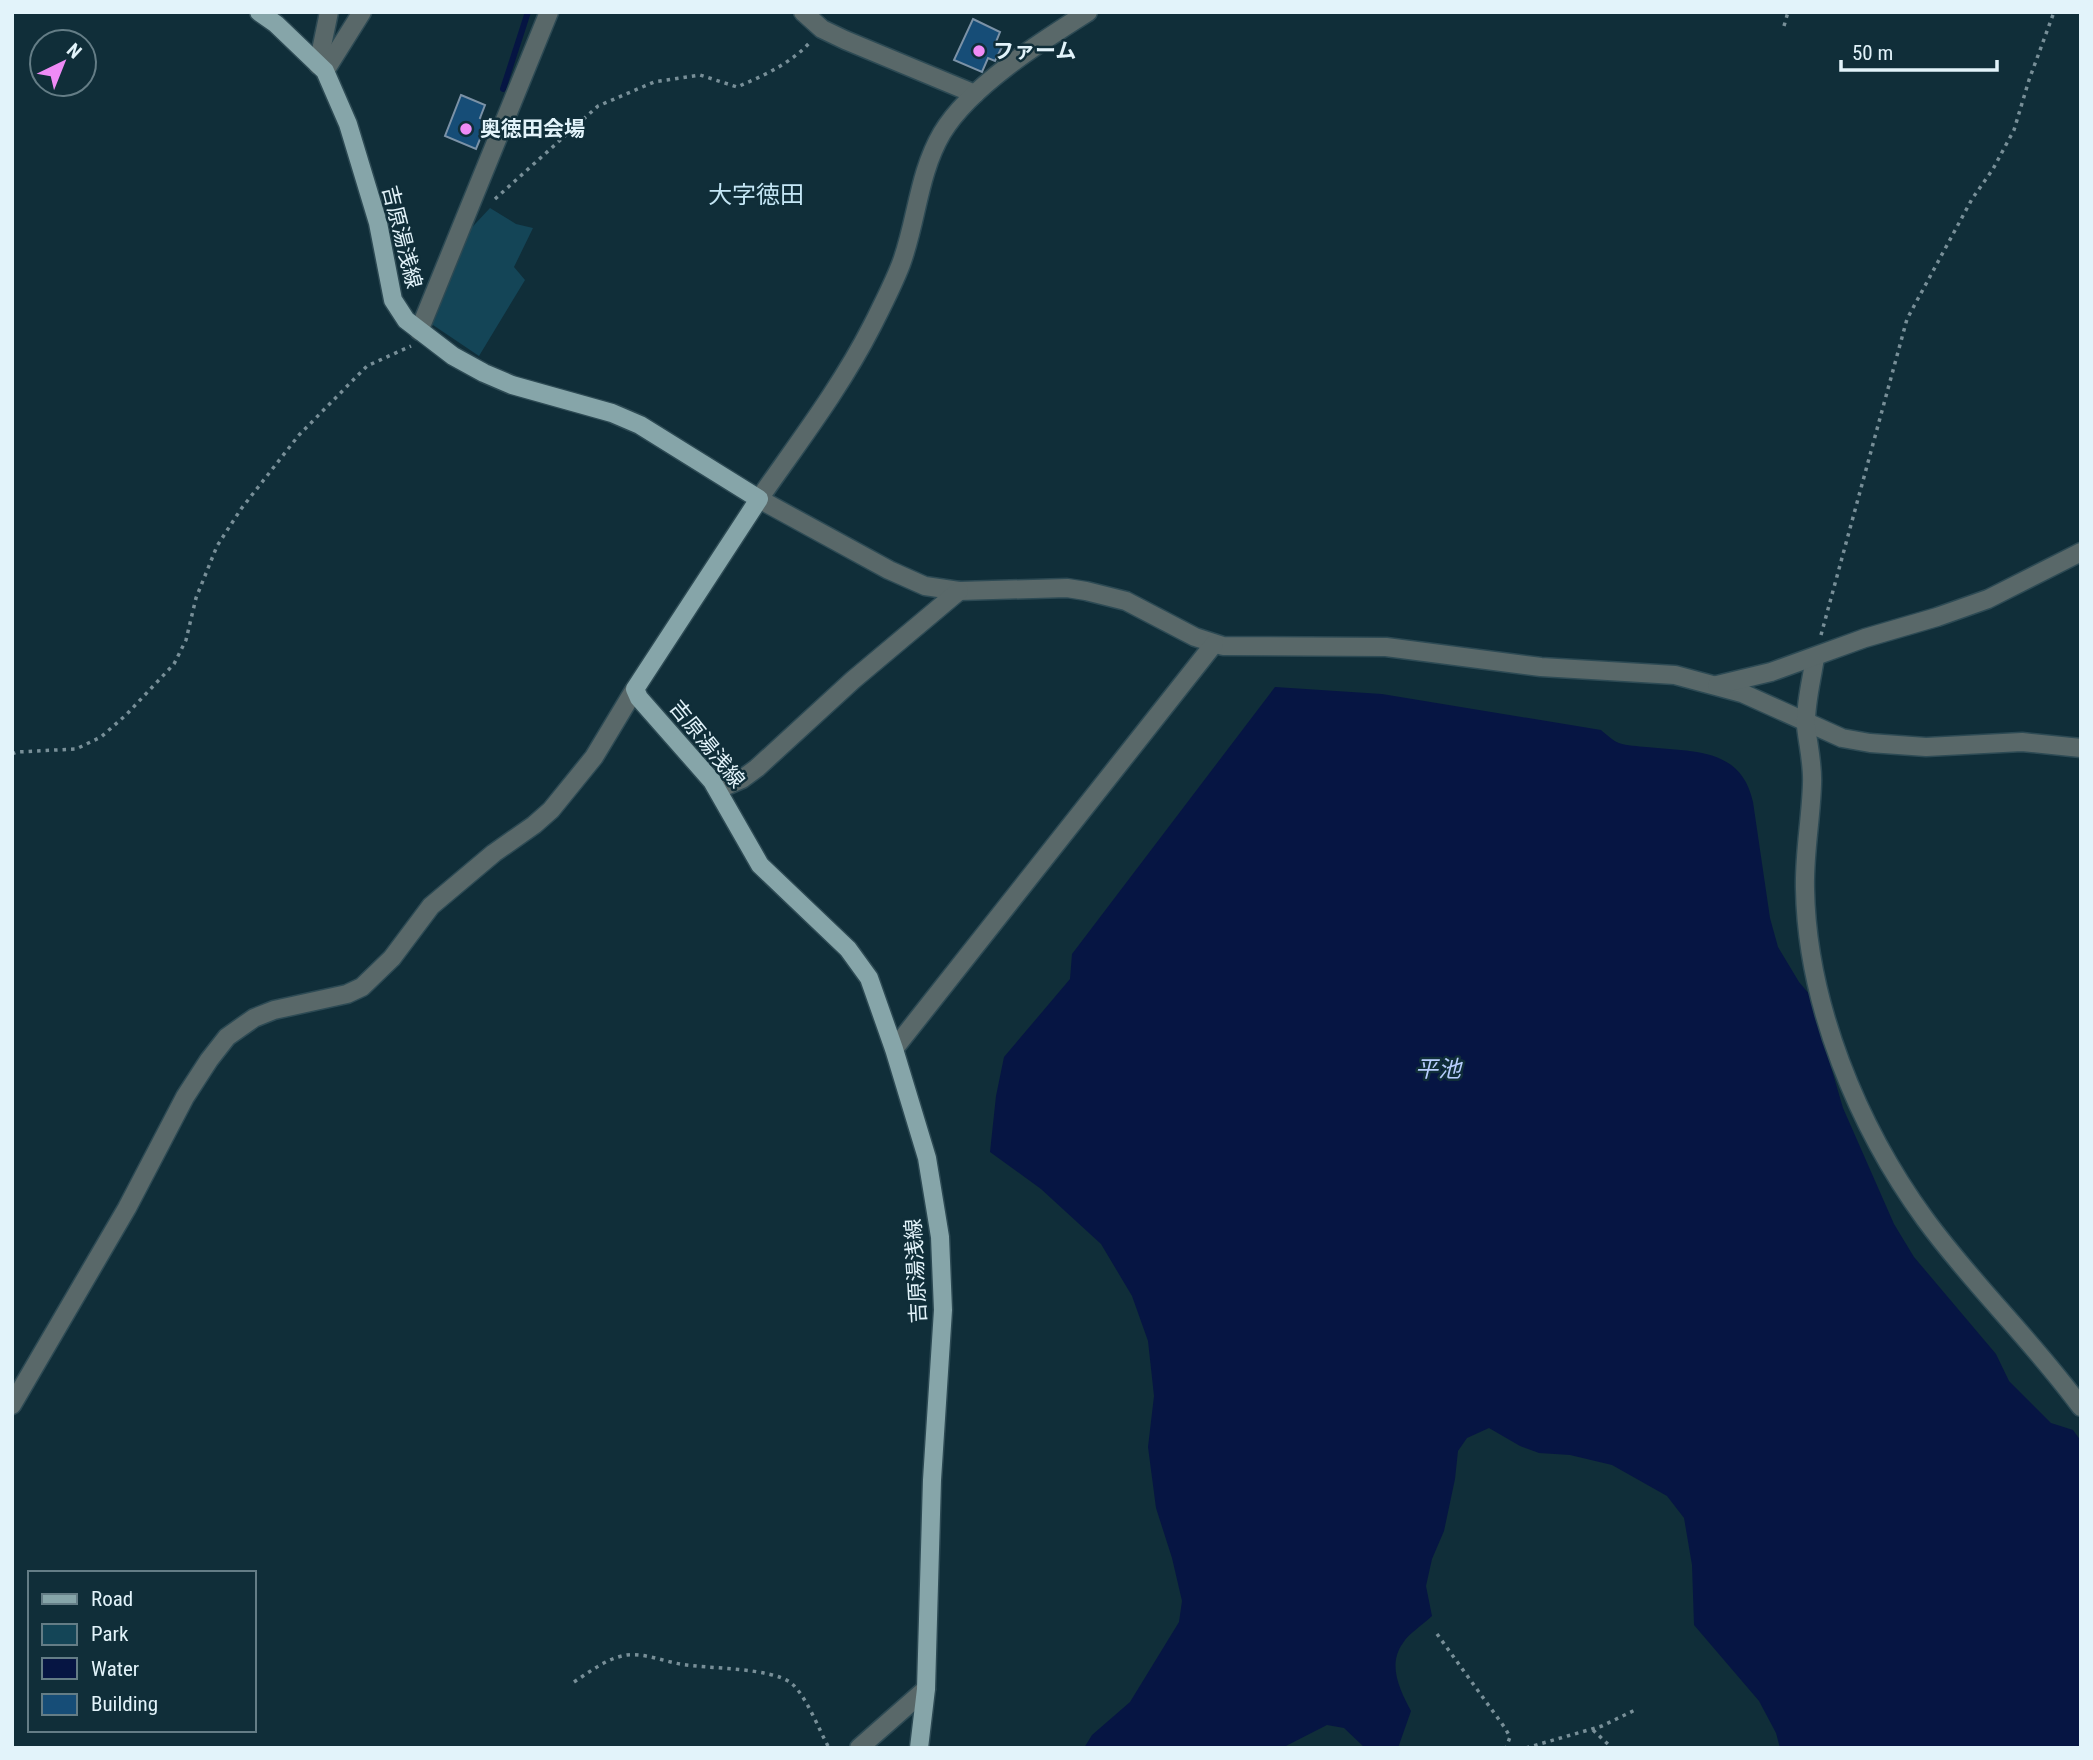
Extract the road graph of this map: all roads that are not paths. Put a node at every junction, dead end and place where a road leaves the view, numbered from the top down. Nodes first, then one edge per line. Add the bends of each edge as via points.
1 (259, 12) edge
2 (329, 12) edge
3 (362, 12) edge
4 (549, 12) edge
5 (803, 12) edge
6 (1088, 12) edge
7 (322, 68) junction
8 (975, 94) junction
9 (424, 335) junction
10 (760, 499) junction
11 (2081, 552) edge
12 (959, 591) junction
13 (1214, 644) junction
14 (1815, 657) junction
15 (1717, 685) junction
16 (635, 689) junction
17 (1806, 723) junction
18 (2081, 748) edge
19 (719, 789) junction
20 (894, 1049) junction
21 (12, 1405) edge
22 (2081, 1407) edge
23 (926, 1689) junction
24 (859, 1748) edge
25 (919, 1748) edge

1 - 7 main road, 吉原湯浅線
2 - 7 street
3 - 7 street
4 - 9 street
5 - 8 street via 822,29
6 - 8 street
7 - 9 main road, 吉原湯浅線 via 348,124 374,211 393,300
8 - 10 street via 943,132 921,182 901,263 872,326
9 - 10 main road, 吉原湯浅線 via 512,385 640,425
10 - 12 street via 898,574 925,586
10 - 16 main road
11 - 14 street via 1988,599
12 - 13 street via 1086,591 1126,601
12 - 19 street via 757,768
13 - 15 street via 1386,647 1541,667 1675,675
13 - 20 street
14 - 15 street
14 - 17 street
15 - 17 street
16 - 19 main road, 吉原湯浅線
16 - 21 street via 594,757 551,810 431,906 392,958 362,987 274,1010 227,1037 185,1097 127,1208
17 - 18 street via 1842,738 1888,746 2022,742
17 - 22 street via 1812,779 1805,859 1808,930 1825,1015 1844,1068 1886,1159 1924,1217
19 - 20 main road, 吉原湯浅線 via 760,865 862,966
20 - 23 main road, 吉原湯浅線 via 927,1158 940,1237 943,1310
23 - 24 street
23 - 25 main road, 吉原湯浅線

